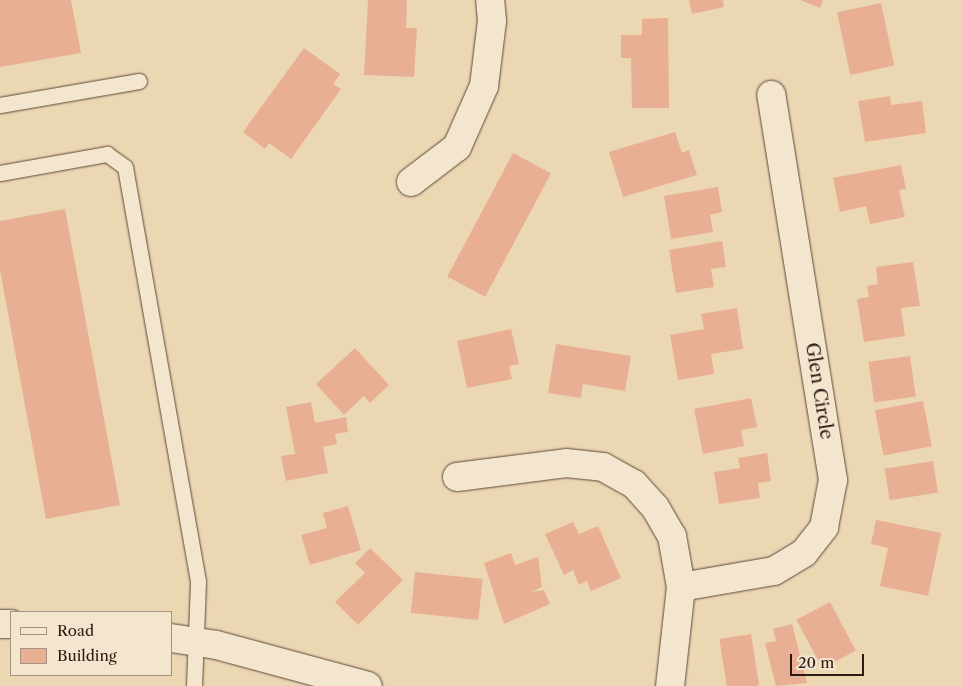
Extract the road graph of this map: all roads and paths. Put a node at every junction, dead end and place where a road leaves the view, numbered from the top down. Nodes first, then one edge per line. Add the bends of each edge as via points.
1 (490, 0) edge
2 (140, 81) dead end
3 (772, 94) dead end
4 (0, 105) edge
5 (0, 173) edge
6 (411, 182) dead end
7 (457, 477) dead end
8 (681, 587) junction
9 (182, 640) edge
10 (194, 686) edge
11 (368, 686) edge
12 (670, 686) edge

1 - 6 street via 492,21 484,86 457,148
2 - 4 lane
3 - 8 street, Glen Circle via 833,480 824,528 804,553 774,571
5 - 9 lane via 106,154 125,167 198,582
7 - 8 street via 566,462 603,467 634,484 655,507 672,536
8 - 12 street
9 - 10 lane
9 - 11 street

